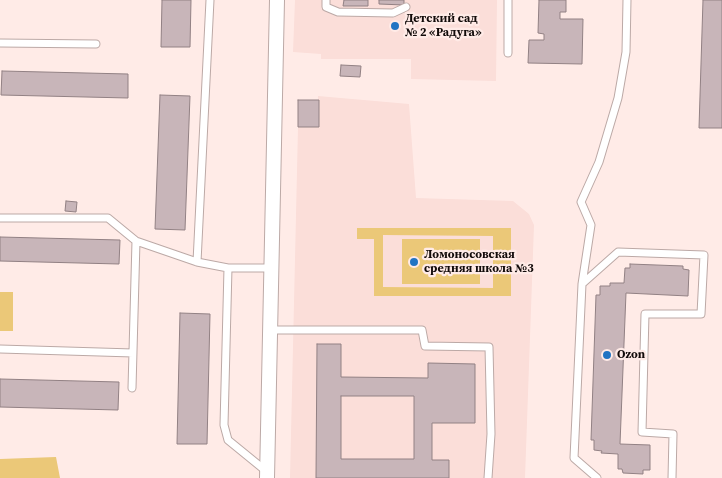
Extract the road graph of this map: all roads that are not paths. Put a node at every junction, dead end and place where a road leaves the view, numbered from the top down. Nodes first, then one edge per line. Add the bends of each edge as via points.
1 (210, 0) edge
2 (277, 0) edge
3 (326, 0) edge
4 (508, 0) edge
5 (627, 0) edge
6 (406, 7) dead end
7 (0, 43) edge
8 (96, 44) dead end
9 (508, 53) dead end
10 (0, 218) edge
11 (136, 241) junction
12 (197, 262) junction
13 (228, 268) junction
14 (271, 268) junction
15 (582, 284) junction
16 (270, 330) junction
17 (0, 349) edge
18 (133, 353) junction
19 (132, 388) dead end
20 (267, 474) edge
21 (488, 478) edge
22 (597, 478) edge
23 (672, 478) edge

1 - 12 lane
2 - 14 street
3 - 6 lane via 326,6 338,12 394,13
4 - 9 lane
5 - 15 lane via 626,52 618,98 599,162 581,202 591,225
7 - 8 lane
10 - 11 lane via 108,218
11 - 12 lane
11 - 18 lane
12 - 13 lane
13 - 14 lane
13 - 20 lane via 224,425 228,440
14 - 16 street
15 - 22 lane via 574,458
15 - 23 lane via 618,252 704,255 701,314 646,314 642,432 673,434
16 - 20 street
16 - 21 lane via 422,330 425,346 489,347 491,434
17 - 18 lane
18 - 19 lane

